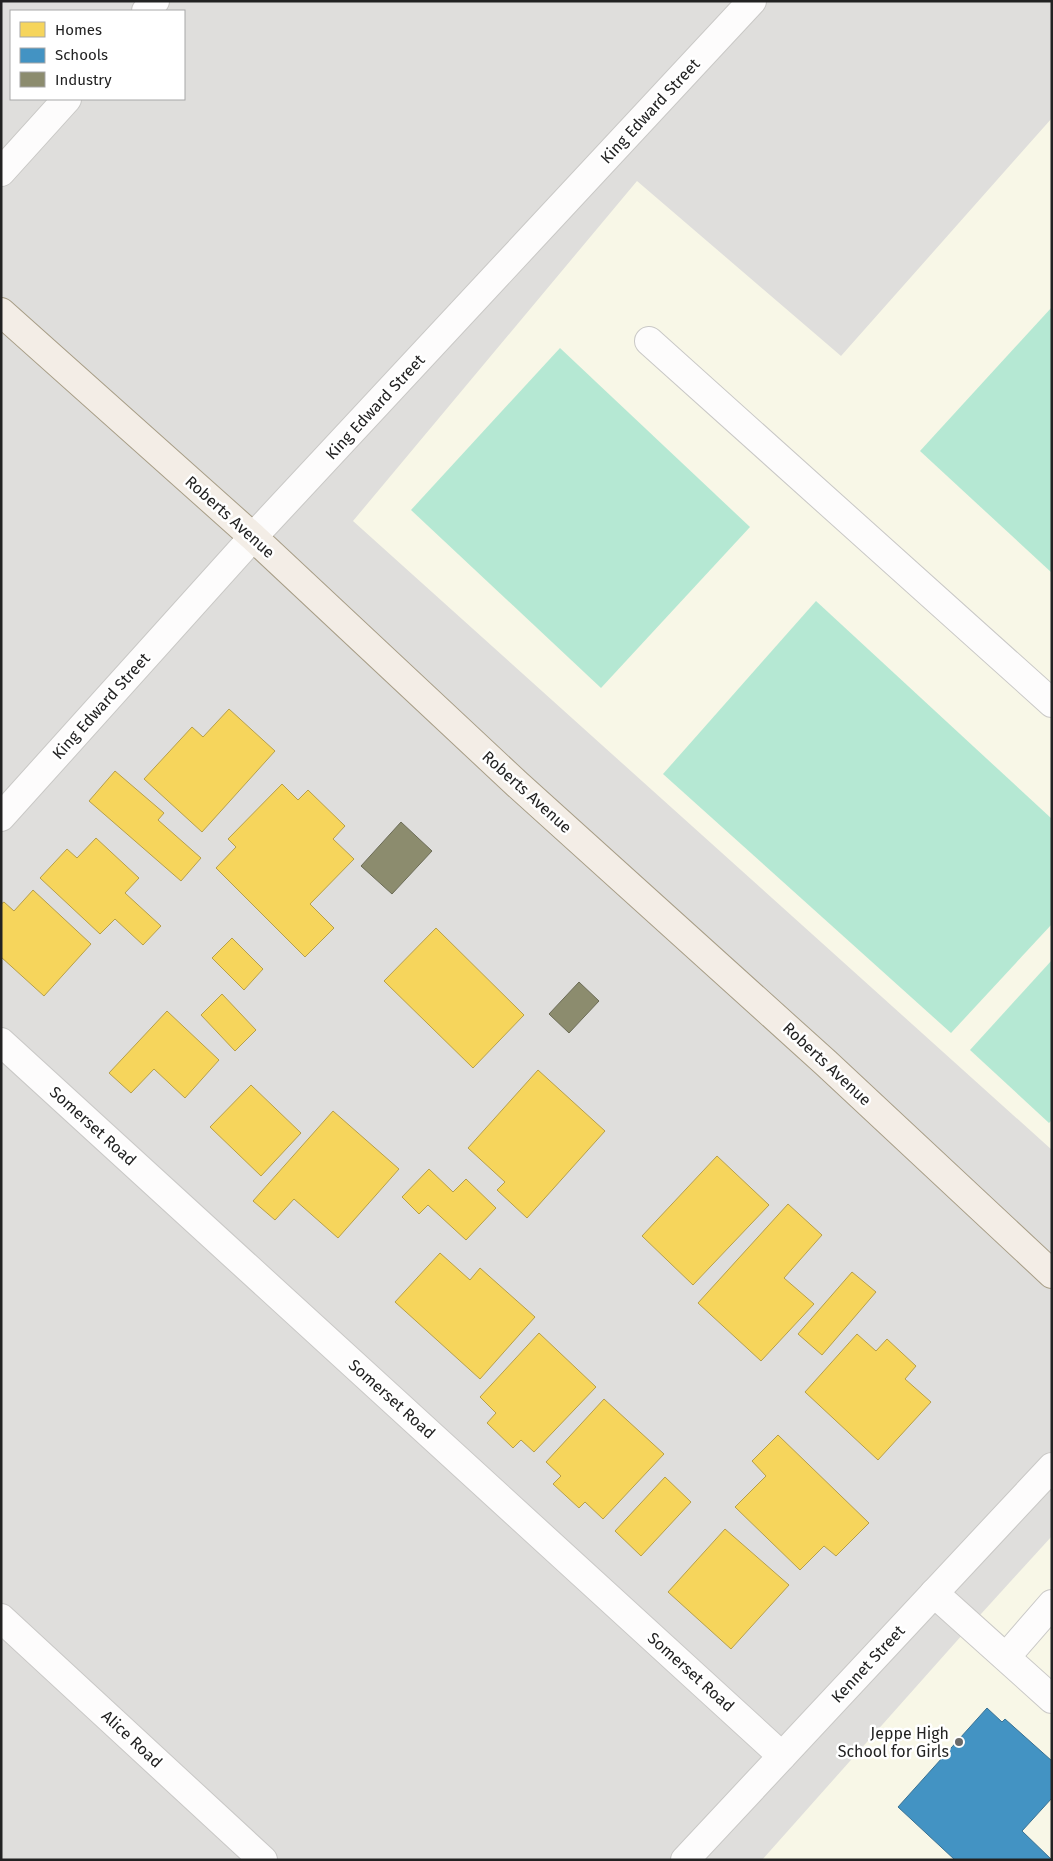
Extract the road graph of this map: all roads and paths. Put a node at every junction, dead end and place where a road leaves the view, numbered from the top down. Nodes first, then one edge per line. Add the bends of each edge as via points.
1 (752, 1) edge
2 (66, 100) edge
3 (1, 172) edge
4 (1, 312) edge
5 (649, 342) dead end
6 (254, 538) junction
7 (1052, 703) edge
8 (1, 817) edge
9 (1, 1042) edge
10 (1052, 1274) edge
11 (1052, 1467) edge
12 (934, 1593) junction
13 (1052, 1604) edge
14 (1, 1618) edge
15 (1006, 1657) junction
16 (1052, 1699) edge
17 (782, 1756) junction
18 (263, 1860) edge
19 (685, 1860) edge

1 - 6 street, King Edward Street
2 - 3 street
4 - 6 main road, Roberts Avenue
5 - 7 street
6 - 8 street, King Edward Street
6 - 10 main road, Roberts Avenue via 517,784 826,1063
9 - 17 street, Somerset Road
11 - 12 street, Kennet Street
12 - 15 street
12 - 17 street, Kennet Street
13 - 15 street
14 - 18 street, Alice Road
15 - 16 street
17 - 19 street, Kennet Street

